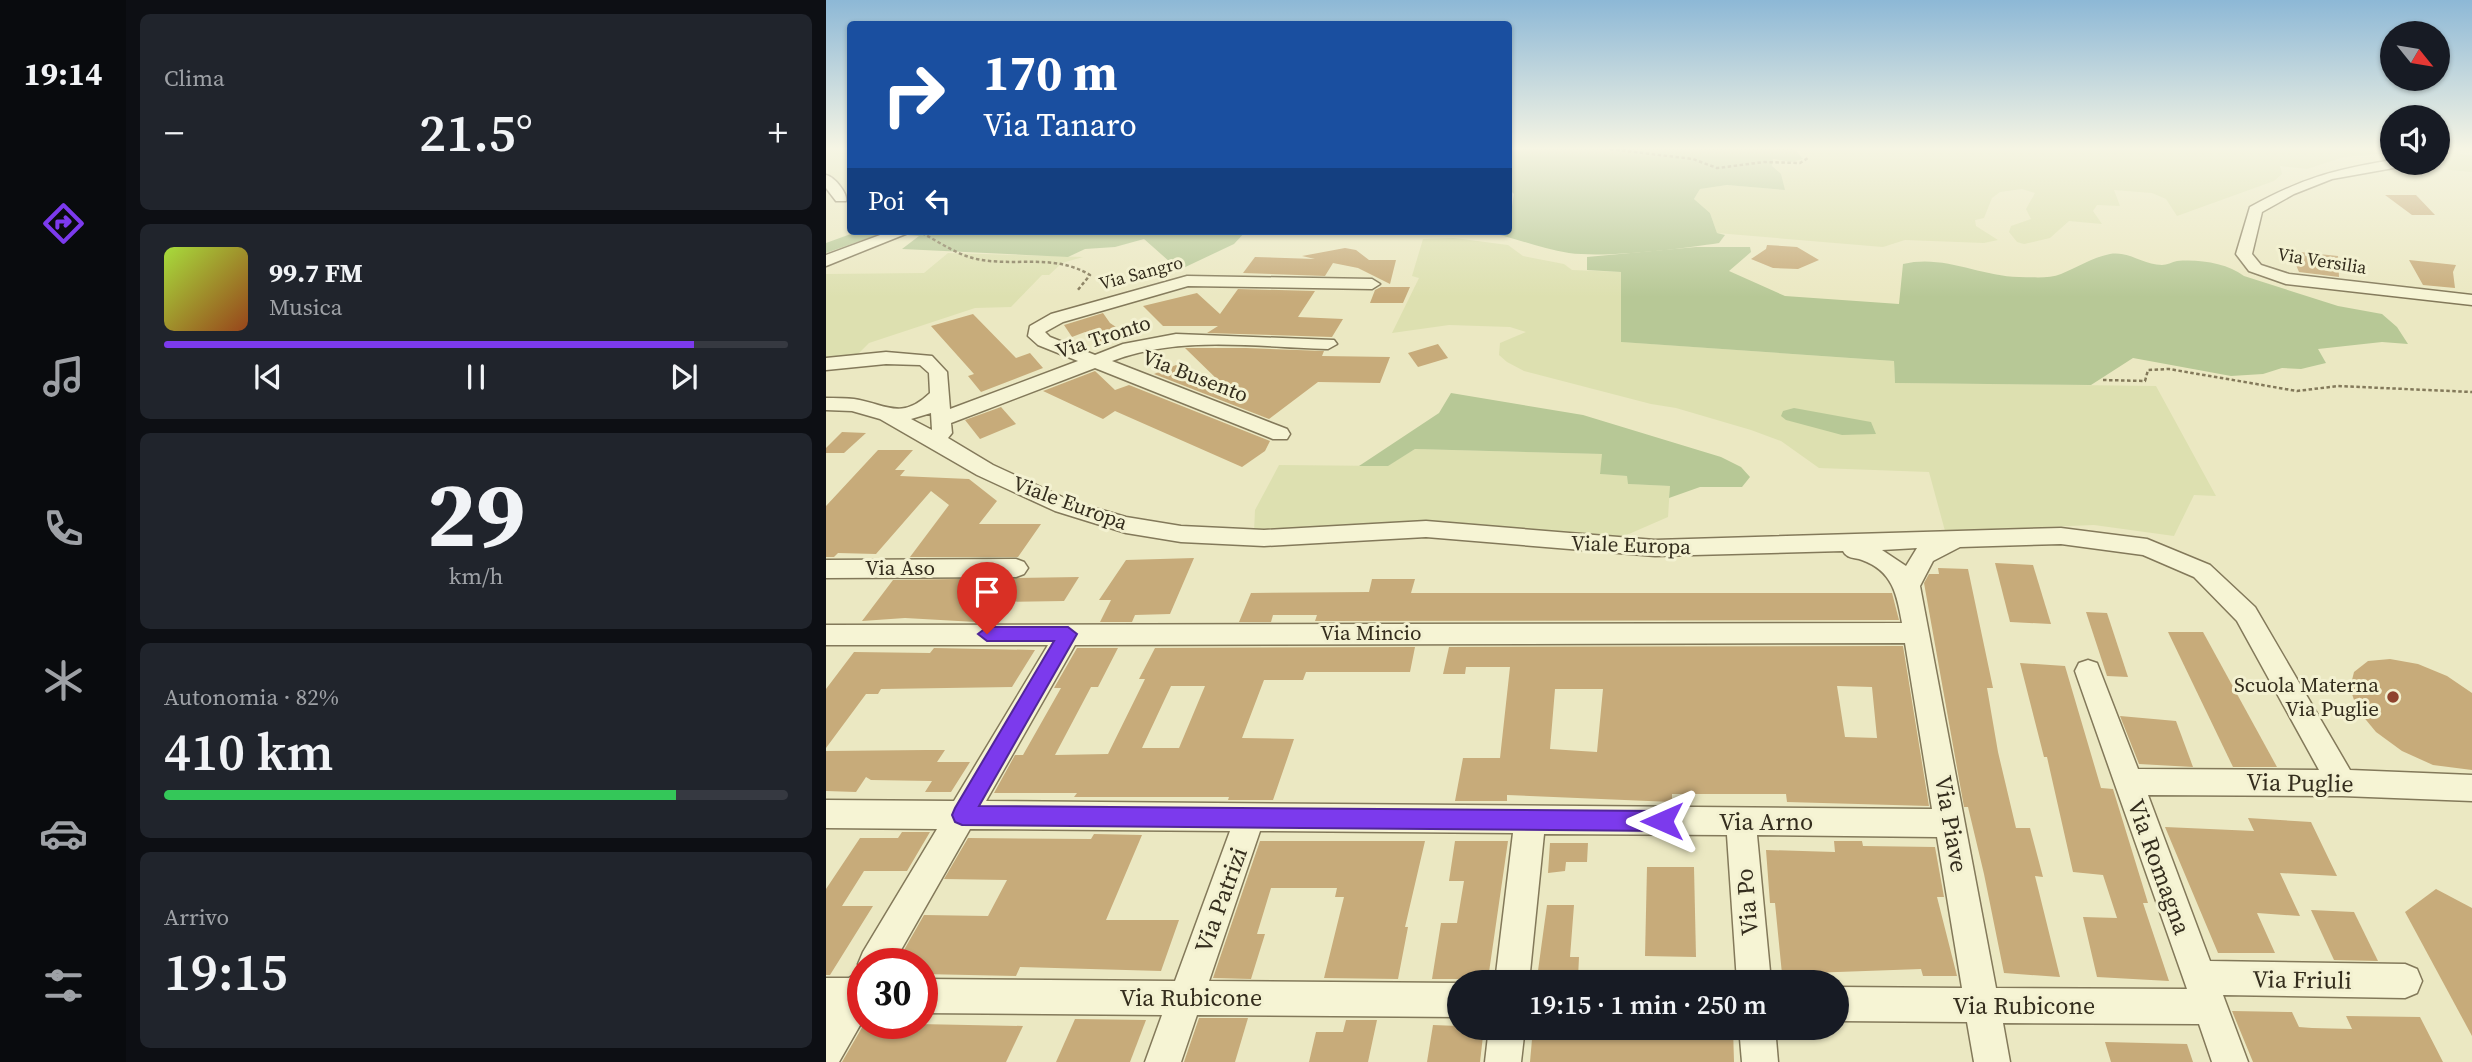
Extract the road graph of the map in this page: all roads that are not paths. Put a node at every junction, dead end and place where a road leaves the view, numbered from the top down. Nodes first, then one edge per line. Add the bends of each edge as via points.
1 (2275, 199) edge
2 (894, 235) edge
3 (826, 261) edge
4 (1372, 285) dead end
5 (2472, 300) edge
6 (1328, 344) dead end
7 (1094, 362) junction
8 (826, 364) edge
9 (942, 393) junction
10 (826, 404) edge
11 (894, 418) junction
12 (941, 420) junction
13 (1280, 434) dead end
14 (943, 443) junction
15 (1972, 539) junction
16 (1820, 544) junction
17 (1016, 568) dead end
18 (826, 569) edge
19 (1908, 586) junction
20 (1916, 632) junction
21 (1068, 634) junction
22 (826, 635) edge
23 (2088, 671) dead end
24 (2129, 782) junction
25 (2342, 783) junction
26 (2472, 788) edge
27 (826, 814) edge
28 (962, 815) junction
29 (1250, 818) junction
30 (1530, 820) junction
31 (1741, 822) junction
32 (1951, 823) junction
33 (884, 948) edge
34 (1513, 970) edge
35 (1753, 970) edge
36 (2405, 981) dead end
37 (2205, 993) junction
38 (938, 996) edge
39 (1186, 998) junction
40 (1447, 1000) edge
41 (847, 1004) edge
42 (1849, 1004) edge
43 (1982, 1005) junction
44 (1506, 1040) edge
45 (1759, 1040) edge
46 (826, 1049) edge
47 (1163, 1062) edge
48 (1503, 1062) edge
49 (1760, 1062) edge
50 (1992, 1062) edge
51 (2230, 1062) edge

1 - 5 street, Via Versilia via 2255,210 2244,254 2255,268 2286,279
2 - 3 street
4 - 7 street, Via Sangro via 1187,281 1057,318 1036,330 1041,339
6 - 7 street, Via Tronto via 1170,339
7 - 12 street, Via Tronto
7 - 13 street, Via Busento
8 - 9 street via 886,358 925,360 938,372
9 - 11 street via 922,410
9 - 12 street
10 - 11 street, Viale Europa via 853,405
11 - 14 street, Viale Europa
12 - 14 street
14 - 16 street, Viale Europa via 1042,498 1114,522 1166,532 1252,538 1426,529 1622,547
15 - 16 street, Viale Europa
15 - 19 street via 1924,555
15 - 25 street, Viale Europa via 2061,536 2147,547 2202,571 2246,614
16 - 19 street via 1880,558
17 - 18 street, Via Aso
19 - 20 street, Via Piave
20 - 21 street, Via Mincio
20 - 32 street, Via Piave
21 - 22 street, Via Mincio
21 - 28 street
23 - 24 street, Via Romagna
24 - 25 street, Via Puglie
24 - 37 street, Via Romagna
25 - 26 street, Via Puglie
27 - 28 street, Via Arno
28 - 29 street, Via Arno
28 - 33 street
29 - 30 street, Via Arno
29 - 39 street, Via Patrizi
30 - 31 street, Via Arno
30 - 34 street
31 - 32 street, Via Arno
31 - 35 street, Via Po
32 - 43 street, Via Piave
36 - 37 street, Via Friuli
37 - 43 street, Via Rubicone
37 - 51 street, Via Romagna
38 - 39 street, Via Rubicone
39 - 40 street, Via Rubicone
39 - 47 street, Via Patrizi
41 - 46 street
42 - 43 street, Via Rubicone
43 - 50 street, Via Piave
44 - 48 street
45 - 49 street

